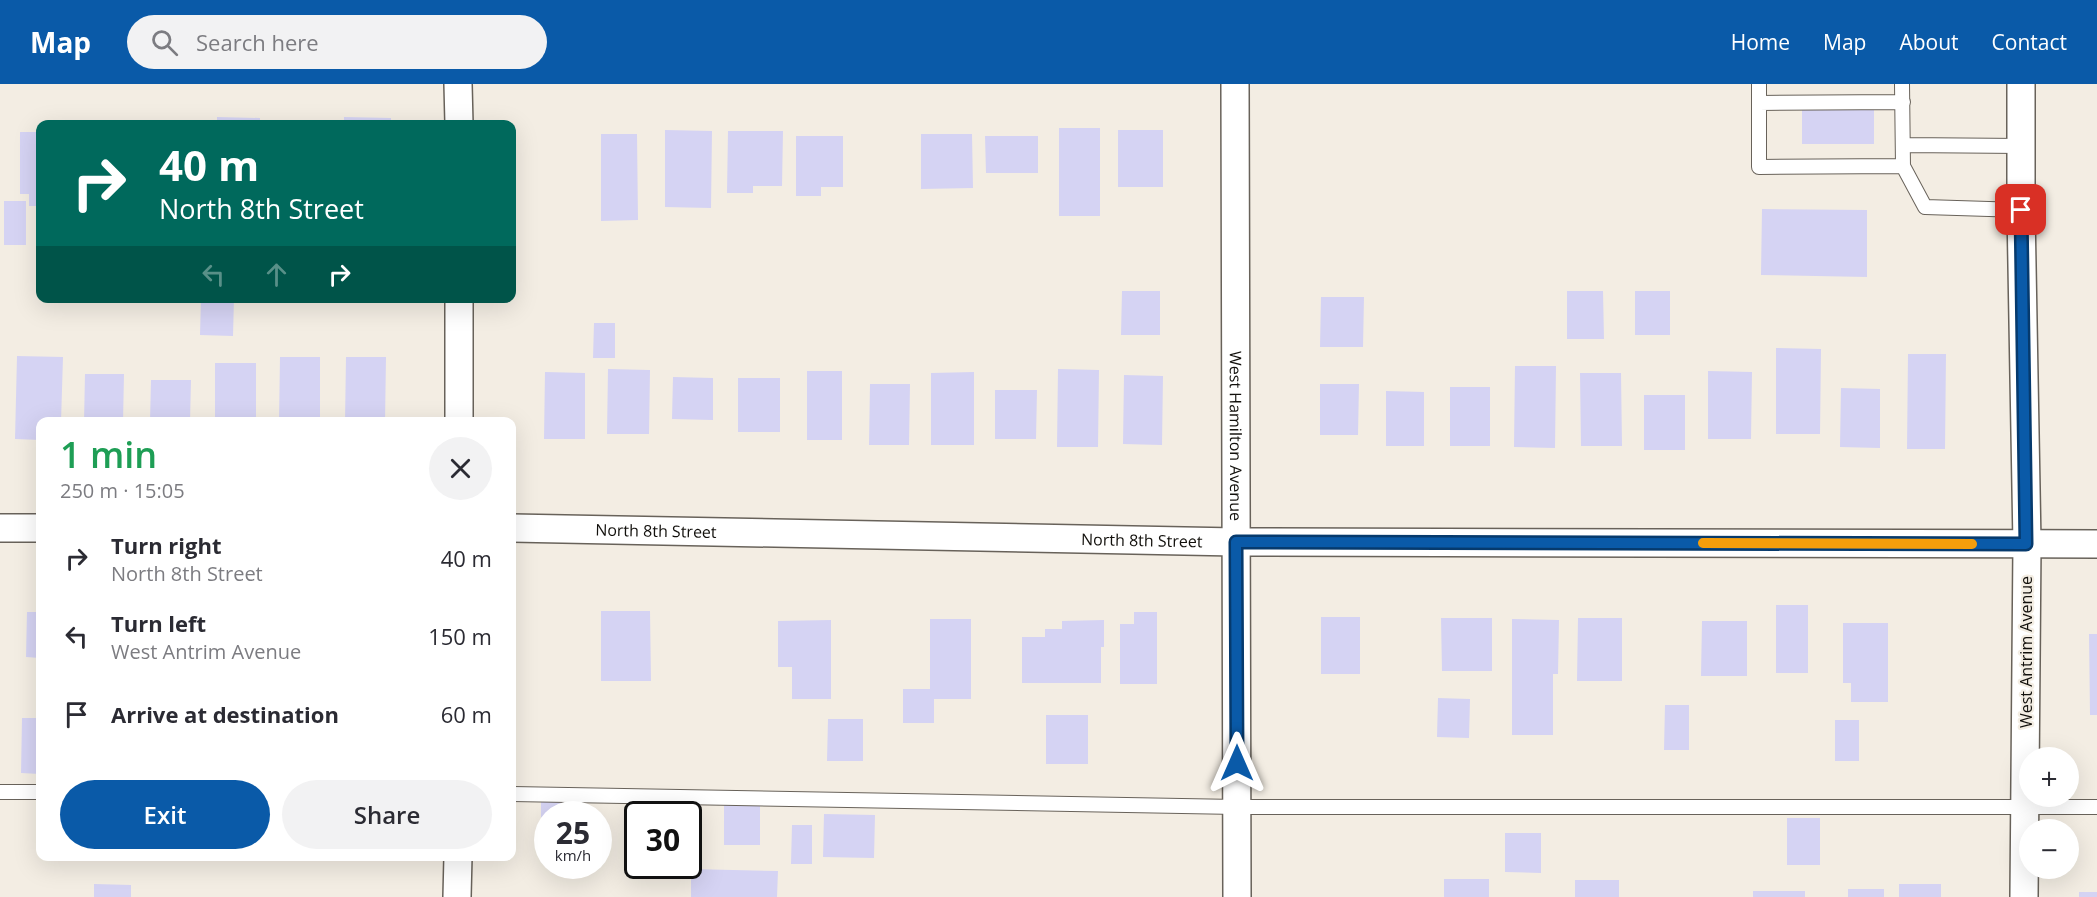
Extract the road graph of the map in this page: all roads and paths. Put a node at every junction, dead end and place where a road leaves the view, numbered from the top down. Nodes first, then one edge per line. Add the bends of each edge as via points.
1 (458, 84) edge
2 (1236, 84) edge
3 (1758, 84) edge
4 (1902, 84) edge
5 (2021, 84) edge
6 (1903, 102) junction
7 (1759, 103) junction
8 (459, 120) edge
9 (1903, 145) junction
10 (2022, 146) junction
11 (1904, 166) junction
12 (2021, 210) junction
13 (459, 303) edge
14 (459, 417) edge
15 (0, 528) edge
16 (36, 528) edge
17 (516, 528) edge
18 (1236, 542) junction
19 (2026, 544) junction
20 (2097, 544) edge
21 (2025, 747) edge
22 (0, 792) edge
23 (36, 792) edge
24 (516, 794) edge
25 (1237, 807) junction
26 (2019, 807) edge
27 (2025, 807) edge
28 (2079, 807) edge
29 (2097, 807) edge
30 (458, 861) edge
31 (457, 897) edge
32 (1237, 897) edge
33 (2024, 897) edge

1 - 8 street
2 - 18 street, West Hamilton Avenue
3 - 7 lane
4 - 6 lane
5 - 10 street, West Antrim Avenue
6 - 7 lane
6 - 9 lane
7 - 11 lane via 1759,167
9 - 10 lane
9 - 11 lane
10 - 12 street, West Antrim Avenue
11 - 12 lane via 1925,207
12 - 19 street, West Antrim Avenue
13 - 14 street
15 - 16 street
17 - 18 street, North 8th Street
18 - 19 street, North 8th Street
18 - 25 street, West Hamilton Avenue
19 - 20 street, North 8th Street
19 - 21 street, West Antrim Avenue
22 - 23 lane
24 - 25 lane
25 - 26 lane
25 - 32 street, West Hamilton Avenue
27 - 33 street, West Antrim Avenue
28 - 29 lane
30 - 31 street

